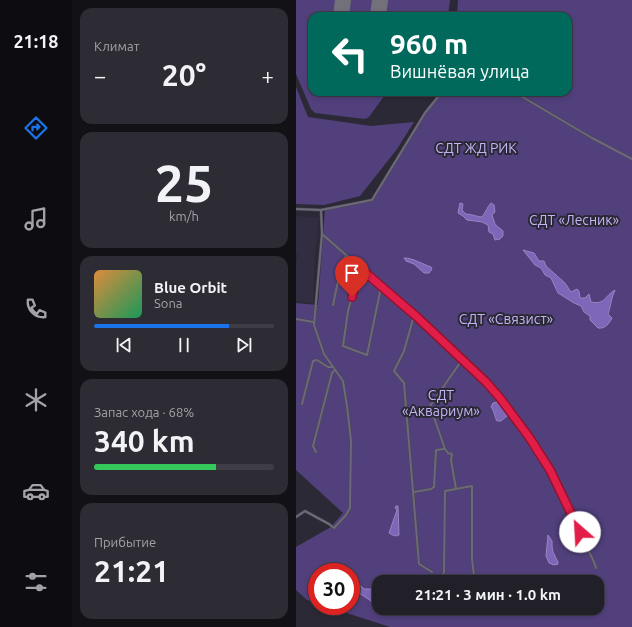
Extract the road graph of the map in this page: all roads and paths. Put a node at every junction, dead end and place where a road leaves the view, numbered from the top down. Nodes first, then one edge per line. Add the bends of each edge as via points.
1 (439, 96) edge
2 (521, 96) edge
3 (632, 159) edge
4 (296, 209) edge
5 (321, 210) junction
6 (322, 234) junction
7 (346, 256) junction
8 (360, 268) junction
9 (381, 287) junction
10 (333, 306) dead end
11 (417, 317) junction
12 (296, 319) edge
13 (313, 322) junction
14 (462, 360) junction
15 (333, 367) junction
16 (335, 370) junction
17 (302, 404) dead end
18 (444, 449) junction
19 (316, 452) dead end
20 (456, 489) junction
21 (414, 492) junction
22 (296, 517) edge
23 (596, 568) dead end
24 (432, 572) dead end
25 (442, 575) edge
26 (474, 575) edge

1 - 5 street via 425,113 372,200
2 - 3 street
4 - 5 street
5 - 6 street
6 - 7 street
6 - 13 street
7 - 8 street
7 - 10 street via 342,262
8 - 9 street
8 - 9 street via 348,311 343,346 367,355
9 - 11 street
11 - 14 street
11 - 21 street via 413,318 404,351 394,371 404,383
12 - 13 street
13 - 15 street via 324,354
14 - 18 street via 430,405
14 - 23 street via 500,398 543,458
15 - 16 street
15 - 17 street via 328,368 317,360 313,361
16 - 19 street via 332,373 313,446
16 - 22 street via 342,380 351,440 350,508 334,528 305,511
18 - 20 street via 452,454
18 - 21 street via 436,450 433,489
20 - 25 street via 445,491
20 - 26 street via 472,486
21 - 24 street via 419,564

